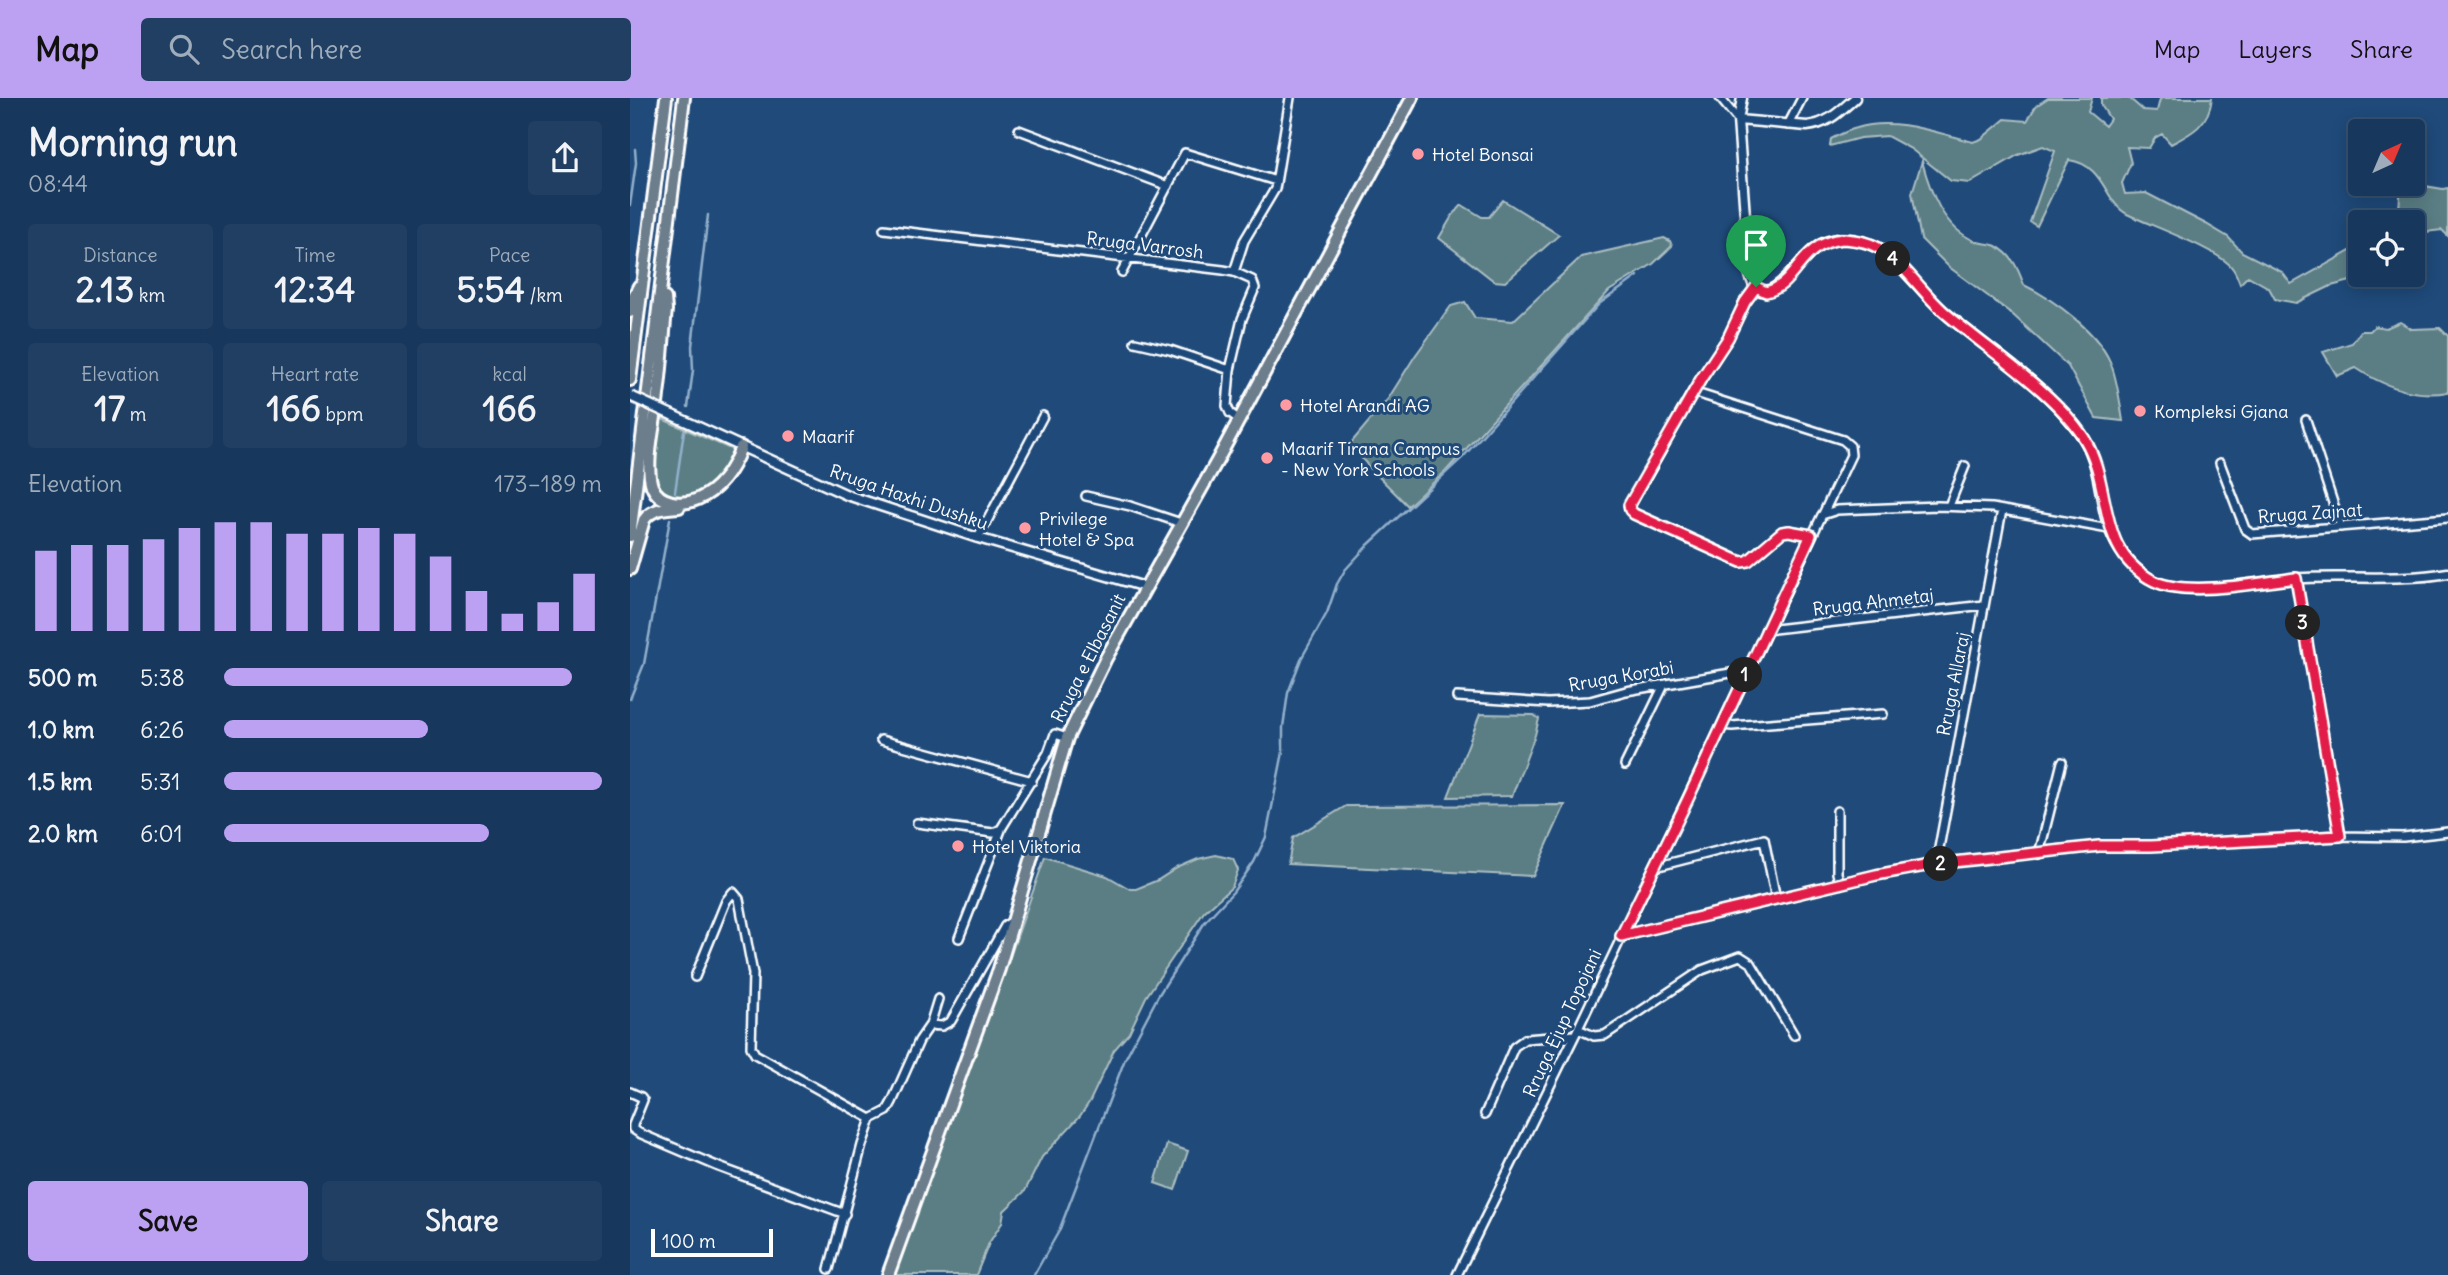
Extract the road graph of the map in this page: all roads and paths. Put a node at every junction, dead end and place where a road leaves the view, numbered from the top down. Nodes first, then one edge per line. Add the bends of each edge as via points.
1 (666, 98) edge
2 (684, 98) edge
3 (1290, 98) edge
4 (1412, 98) edge
5 (1720, 98) edge
6 (1742, 98) edge
7 (1802, 98) edge
8 (1855, 98) edge
9 (1738, 120) junction
10 (1788, 125) junction
11 (1019, 130) dead end
12 (1276, 181) junction
13 (1168, 186) junction
14 (884, 229) dead end
15 (1130, 260) junction
16 (1122, 272) dead end
17 (1234, 272) junction
18 (644, 274) junction
19 (663, 278) junction
20 (1756, 287) junction
21 (630, 312) edge
22 (1135, 342) dead end
23 (1230, 370) junction
24 (630, 380) edge
25 (1693, 392) junction
26 (630, 396) edge
27 (1043, 416) dead end
28 (1240, 420) junction
29 (2306, 420) dead end
30 (745, 449) junction
31 (2220, 463) dead end
32 (1965, 466) dead end
33 (1086, 496) dead end
34 (1949, 506) junction
35 (2002, 510) junction
36 (1822, 515) junction
37 (2448, 518) edge
38 (1181, 523) junction
39 (2341, 527) junction
40 (2109, 529) junction
41 (1811, 535) junction
42 (630, 536) edge
43 (978, 538) junction
44 (630, 569) edge
45 (2448, 573) edge
46 (2296, 578) junction
47 (1145, 587) junction
48 (1984, 605) junction
49 (1766, 630) junction
50 (1748, 670) junction
51 (1664, 685) junction
52 (1457, 697) dead end
53 (1883, 714) dead end
54 (1723, 725) junction
55 (1067, 738) junction
56 (881, 740) dead end
57 (2062, 762) dead end
58 (1625, 765) dead end
59 (1032, 781) junction
60 (1838, 811) dead end
61 (917, 823) dead end
62 (1001, 829) junction
63 (2448, 832) edge
64 (2340, 836) junction
65 (2039, 854) junction
66 (1936, 864) junction
67 (1655, 867) junction
68 (1840, 884) junction
69 (1776, 899) junction
70 (1014, 920) junction
71 (1621, 936) junction
72 (959, 938) dead end
73 (695, 977) dead end
74 (938, 999) dead end
75 (930, 1025) junction
76 (1577, 1032) junction
77 (1794, 1035) dead end
78 (630, 1092) edge
79 (1485, 1114) dead end
80 (872, 1119) junction
81 (845, 1214) junction
82 (829, 1269) dead end
83 (888, 1275) edge
84 (1457, 1275) edge

1 - 18 main road
2 - 19 main road
3 - 12 street
4 - 28 main road, Rruga e Elbasanit
5 - 9 street
6 - 9 street
7 - 10 street
8 - 10 street via 1826,121
9 - 10 street
9 - 20 street via 1749,271
11 - 13 street
12 - 13 street via 1185,153
12 - 17 street via 1244,241
13 - 15 street
14 - 15 street, Rruga Varrosh
15 - 16 street
15 - 17 street, Rruga Varrosh
17 - 23 street via 1255,286
18 - 21 main road
18 - 24 main road
19 - 30 main road via 666,310 651,484 667,501 695,500 727,477
19 - 42 main road
20 - 25 street
20 - 40 street via 1766,292 1777,288 1805,256 1827,241 1855,240 1884,251 1934,302 2077,428 2094,457
22 - 23 street
23 - 28 street via 1227,406
25 - 36 street, Rruga Ejup Topojani via 1850,446 1852,454
25 - 41 street via 1630,510 1741,562 1782,532
26 - 30 street, Rruga Haxhi Dushku, bridge
27 - 43 street
28 - 38 main road, Rruga e Elbasanit
29 - 39 street
30 - 43 street, Rruga Haxhi Dushku via 847,495
30 - 44 main road via 726,483 701,502 648,514
31 - 39 street, Rruga Zajnat via 2248,532
32 - 34 street
33 - 38 street
34 - 35 street
34 - 36 street via 1837,510
35 - 40 street
35 - 48 street, Rruga Allaraj
36 - 41 street, Rruga Ejup Topojani
37 - 39 street, Rruga Zajnat
38 - 47 main road, Rruga e Elbasanit
40 - 46 street via 2133,566 2167,586 2197,589
41 - 49 street, Rruga Ejup Topojani
43 - 47 street, Rruga Haxhi Dushku
45 - 46 street
46 - 64 street
47 - 55 main road, Rruga e Elbasanit
48 - 49 street, Rruga Ahmetaj
48 - 66 street, Rruga Allaraj
49 - 50 street, Rruga Ejup Topojani
50 - 51 street, Rruga Korabi
50 - 54 street, Rruga Ejup Topojani
51 - 52 street, Rruga Korabi via 1590,701
51 - 58 street
53 - 54 street
54 - 67 street, Rruga Ejup Topojani
55 - 59 street via 1055,734
55 - 70 main road, Rruga e Elbasanit
56 - 59 street
57 - 65 street
59 - 62 street
60 - 68 street
61 - 62 street via 993,833
62 - 72 street
63 - 64 street
64 - 65 street via 2099,846
65 - 66 street
66 - 68 street
67 - 69 street via 1764,839
67 - 71 street, Rruga Ejup Topojani
68 - 69 street
69 - 71 street
70 - 75 street via 1004,926 951,1021
70 - 83 main road, Rruga e Elbasanit
71 - 76 street, Rruga Ejup Topojani
73 - 80 street via 733,892 739,899 753,974 751,1047 755,1054
74 - 75 street
75 - 80 street via 887,1111
76 - 77 street via 1605,1035 1702,970 1740,956 1751,963
76 - 79 street via 1519,1042
76 - 84 street, Rruga Ejup Topojani
78 - 81 street via 643,1100 633,1125 639,1133
80 - 81 street
81 - 82 street

